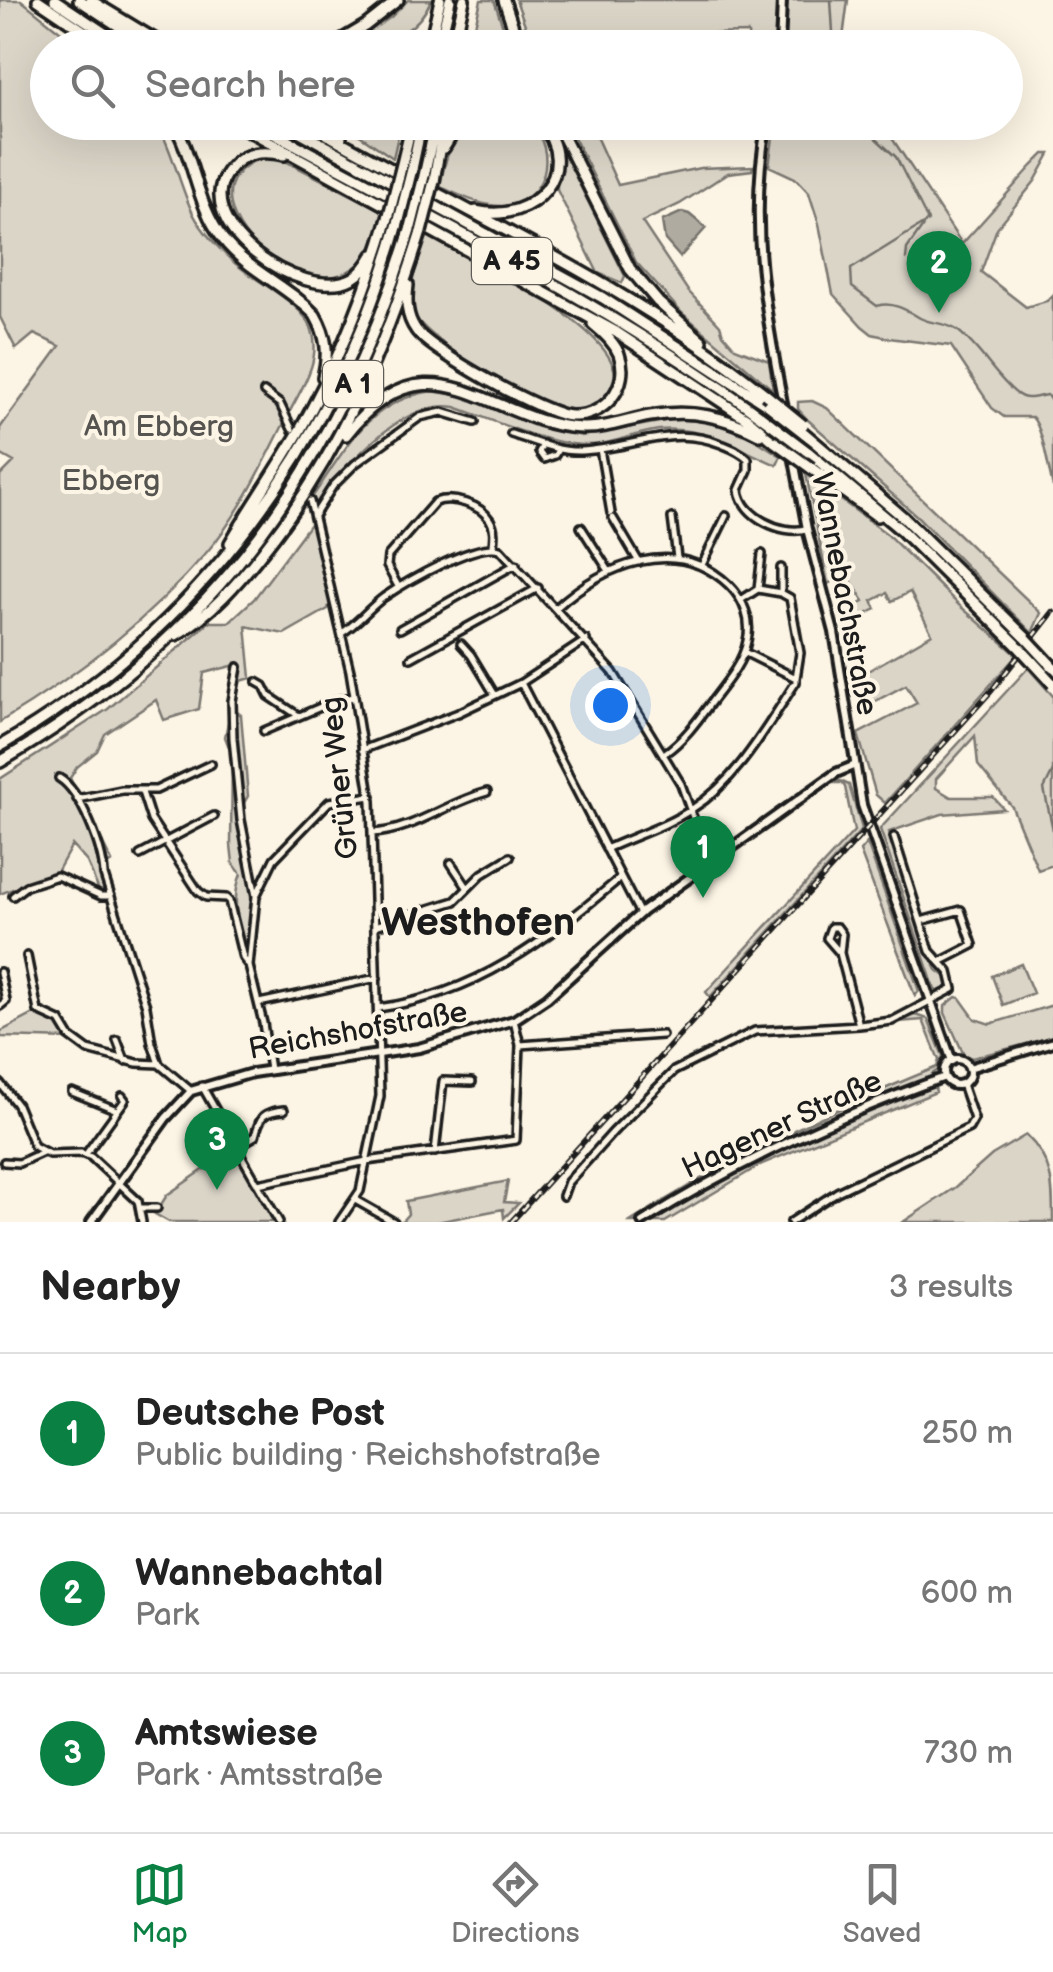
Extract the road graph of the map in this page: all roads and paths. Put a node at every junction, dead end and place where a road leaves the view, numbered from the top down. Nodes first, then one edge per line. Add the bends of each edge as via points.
1 (38, 0) edge
2 (55, 0) edge
3 (79, 0) edge
4 (90, 0) edge
5 (398, 0) edge
6 (440, 0) edge
7 (450, 0) edge
8 (464, 0) edge
9 (504, 0) edge
10 (782, 0) edge
11 (127, 24) junction
12 (74, 26) junction
13 (78, 30) edge
14 (80, 30) edge
15 (100, 30) edge
16 (125, 30) edge
17 (138, 30) edge
18 (140, 30) edge
19 (358, 30) edge
20 (433, 30) edge
21 (443, 30) edge
22 (457, 30) edge
23 (514, 30) edge
24 (781, 30) edge
25 (182, 140) edge
26 (264, 140) edge
27 (287, 140) edge
28 (315, 140) edge
29 (337, 140) edge
30 (344, 140) edge
31 (409, 140) edge
32 (416, 140) edge
33 (434, 140) edge
34 (441, 140) edge
35 (448, 140) edge
36 (551, 140) edge
37 (565, 140) edge
38 (764, 140) edge
39 (350, 147) junction
40 (438, 164) junction
41 (407, 166) junction
42 (320, 172) junction
43 (429, 178) junction
44 (463, 207) junction
45 (394, 217) junction
46 (416, 229) junction
47 (384, 230) junction
48 (413, 257) junction
49 (566, 306) junction
50 (726, 363) junction
51 (264, 392) dead end
52 (767, 400) junction
53 (312, 408) junction
54 (475, 422) dead end
55 (292, 429) dead end
56 (511, 434) dead end
57 (775, 442) junction
58 (542, 444) junction
59 (558, 448) junction
60 (600, 448) junction
61 (328, 456) junction
62 (310, 501) tunnel mouth
63 (314, 516) junction
64 (726, 516) dead end
65 (672, 518) dead end
66 (581, 527) dead end
67 (806, 529) junction
68 (901, 530) junction
69 (493, 546) junction
70 (762, 554) dead end
71 (677, 558) junction
72 (639, 562) junction
73 (516, 564) junction
74 (702, 564) junction
75 (781, 568) dead end
76 (214, 571) junction
77 (609, 571) junction
78 (399, 588) junction
79 (538, 588) junction
80 (758, 589) junction
81 (781, 592) junction
82 (741, 600) junction
83 (556, 608) junction
84 (400, 629) dead end
85 (342, 633) junction
86 (586, 640) junction
87 (161, 644) junction
88 (460, 644) dead end
89 (744, 652) junction
90 (411, 658) dead end
91 (238, 666) dead end
92 (1053, 667) edge
93 (796, 678) junction
94 (257, 682) dead end
95 (521, 683) junction
96 (1053, 684) edge
97 (494, 695) junction
98 (354, 697) junction
99 (299, 716) junction
100 (264, 731) dead end
101 (0, 746) edge
102 (362, 750) junction
103 (664, 754) junction
104 (0, 762) edge
105 (211, 764) dead end
106 (853, 766) junction
107 (59, 778) dead end
108 (142, 792) junction
109 (487, 792) dead end
110 (371, 796) junction
111 (78, 799) junction
112 (692, 809) junction
113 (214, 816) dead end
114 (372, 834) junction
115 (894, 837) dead end
116 (164, 841) junction
117 (606, 849) junction
118 (140, 855) dead end
119 (510, 857) dead end
120 (709, 862) junction
121 (450, 864) dead end
122 (620, 878) junction
123 (467, 886) junction
124 (13, 896) dead end
125 (110, 896) junction
126 (256, 896) junction
127 (640, 914) junction
128 (920, 922) junction
129 (375, 926) junction
130 (840, 953) junction
131 (27, 956) dead end
132 (940, 962) junction
133 (249, 966) junction
134 (0, 972) edge
135 (377, 978) junction
136 (932, 1002) junction
137 (258, 1004) junction
138 (0, 1006) edge
139 (378, 1008) junction
140 (514, 1020) junction
141 (859, 1024) junction
142 (662, 1035) dead end
143 (116, 1040) dead end
144 (1053, 1042) edge
145 (520, 1045) junction
146 (380, 1054) junction
147 (126, 1061) junction
148 (952, 1061) junction
149 (159, 1064) junction
150 (969, 1068) junction
151 (270, 1070) junction
152 (945, 1077) junction
153 (472, 1082) dead end
154 (0, 1084) edge
155 (962, 1084) junction
156 (202, 1086) junction
157 (192, 1091) junction
158 (72, 1092) dead end
159 (122, 1096) dead end
160 (117, 1110) junction
161 (284, 1110) dead end
162 (236, 1147) junction
163 (43, 1152) junction
164 (436, 1152) junction
165 (86, 1154) junction
166 (367, 1161) junction
167 (4, 1162) dead end
168 (120, 1183) junction
169 (258, 1184) junction
170 (563, 1196) dead end
171 (356, 1200) junction
172 (139, 1208) junction
173 (157, 1208) dead end
174 (95, 1220) edge
175 (142, 1222) edge
176 (279, 1222) edge
177 (339, 1222) edge
178 (394, 1222) edge
179 (642, 1222) edge
180 (791, 1222) edge

1 - 12 highway
2 - 15 highway
3 - 16 highway
4 - 11 highway
5 - 19 highway
6 - 20 highway
7 - 21 highway
8 - 22 highway
9 - 23 highway
10 - 24 main road
11 - 17 highway
11 - 18 highway
12 - 13 highway
12 - 14 highway
25 - 53 highway via 225,242 319,322 327,360
26 - 42 highway
27 - 68 highway, A 45, bridge via 661,348 772,424
28 - 52 highway, A 45 via 603,298
29 - 39 highway
30 - 39 highway
31 - 41 highway
32 - 41 highway, A 1
33 - 43 highway, A 1
34 - 40 highway
35 - 40 highway
36 - 44 highway via 552,178 525,209 488,214
37 - 50 highway via 630,269
38 - 67 main road, Wannebachstraße via 756,209 760,281
39 - 44 highway
40 - 43 highway
41 - 45 highway, A 1, bridge
42 - 47 highway via 280,154 244,158 222,186 224,217 260,256 322,283 361,272
42 - 49 highway
43 - 46 highway, A 1, bridge
44 - 50 highway
45 - 47 highway
45 - 76 highway, A 1 via 368,316 338,386 271,499
46 - 48 highway
46 - 87 highway, A 1 via 367,354 316,452 225,578
47 - 53 highway via 358,314
48 - 49 highway via 407,307 423,338 540,408 583,416 614,396 621,366 606,336
48 - 61 highway via 372,370
49 - 57 highway via 674,370
50 - 52 highway
51 - 55 street via 280,404
52 - 92 highway, A 45, bridge via 902,517
53 - 76 highway
54 - 63 street via 442,412 420,416 355,464
56 - 58 street
57 - 61 highway via 698,413 563,426 457,387 428,385 378,403
57 - 68 highway, bridge
58 - 59 street
58 - 59 street via 544,459
59 - 60 street
60 - 67 street via 677,434 727,446 749,461 739,490 746,509 781,530
60 - 72 street via 612,516
61 - 87 highway via 242,578
62 - 63 street, Grüner Weg
63 - 85 street, Grüner Weg
64 - 74 street
65 - 71 street
66 - 77 street
67 - 106 main road, Wannebachstraße via 834,632
68 - 96 highway, A 45, bridge
69 - 73 street
69 - 78 street
69 - 78 street via 494,528 483,512 455,499 435,502 388,556
70 - 80 street
71 - 72 street
71 - 74 street
72 - 77 street
73 - 79 street
73 - 84 street
74 - 82 street
75 - 81 street
76 - 101 highway, A 1 via 118,664
77 - 83 street
78 - 85 street
79 - 83 street
79 - 90 street
80 - 81 street
80 - 82 street
81 - 93 street via 790,598 800,653
82 - 89 street via 749,628
83 - 86 street
85 - 98 street, Grüner Weg
86 - 95 street
86 - 103 street
87 - 104 highway, A 1 via 75,714
88 - 97 street
89 - 93 street
89 - 103 street via 699,718
91 - 126 street via 233,738
93 - 112 street via 738,766
94 - 99 street
95 - 97 street
95 - 117 street
97 - 102 street
98 - 99 street
98 - 102 street, Grüner Weg
99 - 100 street
102 - 110 street, Grüner Weg
103 - 112 street
105 - 108 street
106 - 120 main road, Reichshofstraße
106 - 136 main road, Wannebachstraße
107 - 111 street
108 - 111 street
108 - 116 street
109 - 114 street
110 - 114 street, Grüner Weg
110 - 126 street via 329,802 274,859
111 - 125 street via 104,859
112 - 117 street
112 - 120 street
113 - 116 street
114 - 129 street, Grüner Weg
115 - 128 street
116 - 118 street
116 - 133 street via 202,895 229,901
117 - 122 street
119 - 123 street
120 - 127 main road, Reichshofstraße
121 - 123 street
122 - 127 street
122 - 139 street via 553,934 472,983
123 - 129 street via 449,904
124 - 125 street via 57,876
125 - 149 street
126 - 133 street
127 - 140 main road, Reichshofstraße via 548,998
128 - 132 street
128 - 132 street via 961,910 966,918 973,946
129 - 135 street, Grüner Weg
130 - 130 street via 842,934 831,928 826,938
130 - 141 street
131 - 147 street via 38,1011 60,1020 88,1050
132 - 136 street via 953,989
133 - 137 street
134 - 138 street via 6,1002
135 - 137 street
135 - 139 street, Grüner Weg
136 - 141 street via 890,1021
136 - 148 main road, Wannebachstraße
137 - 151 street
139 - 146 street, Grüner Weg
140 - 145 street
140 - 146 main road, Reichshofstraße
141 - 170 street via 756,1031 674,1072 568,1182
142 - 145 street
143 - 147 street
144 - 150 main road
145 - 164 street via 516,1140
146 - 151 main road, Reichshofstraße
146 - 166 street, Grüner Weg via 380,1096
147 - 149 street
148 - 150 main road
148 - 152 main road
149 - 157 street
150 - 155 main road
151 - 156 main road, Reichshofstraße
152 - 155 main road
152 - 179 main road, Hagener Straße via 783,1143
153 - 164 street via 443,1080
154 - 163 street
155 - 180 street via 974,1119 969,1128 837,1192
156 - 157 main road, Reichshofstraße
156 - 162 street
157 - 168 main road, Reichshofstraße
158 - 160 street
159 - 160 street
160 - 165 street
161 - 162 street via 263,1114 255,1136
162 - 169 street
163 - 165 street
163 - 167 street
164 - 166 street
165 - 168 street
166 - 169 street
166 - 171 street, Grüner Weg
168 - 172 street
168 - 174 main road, Reichshofstraße
169 - 176 street
171 - 177 street
171 - 178 street
172 - 173 street
172 - 175 street

